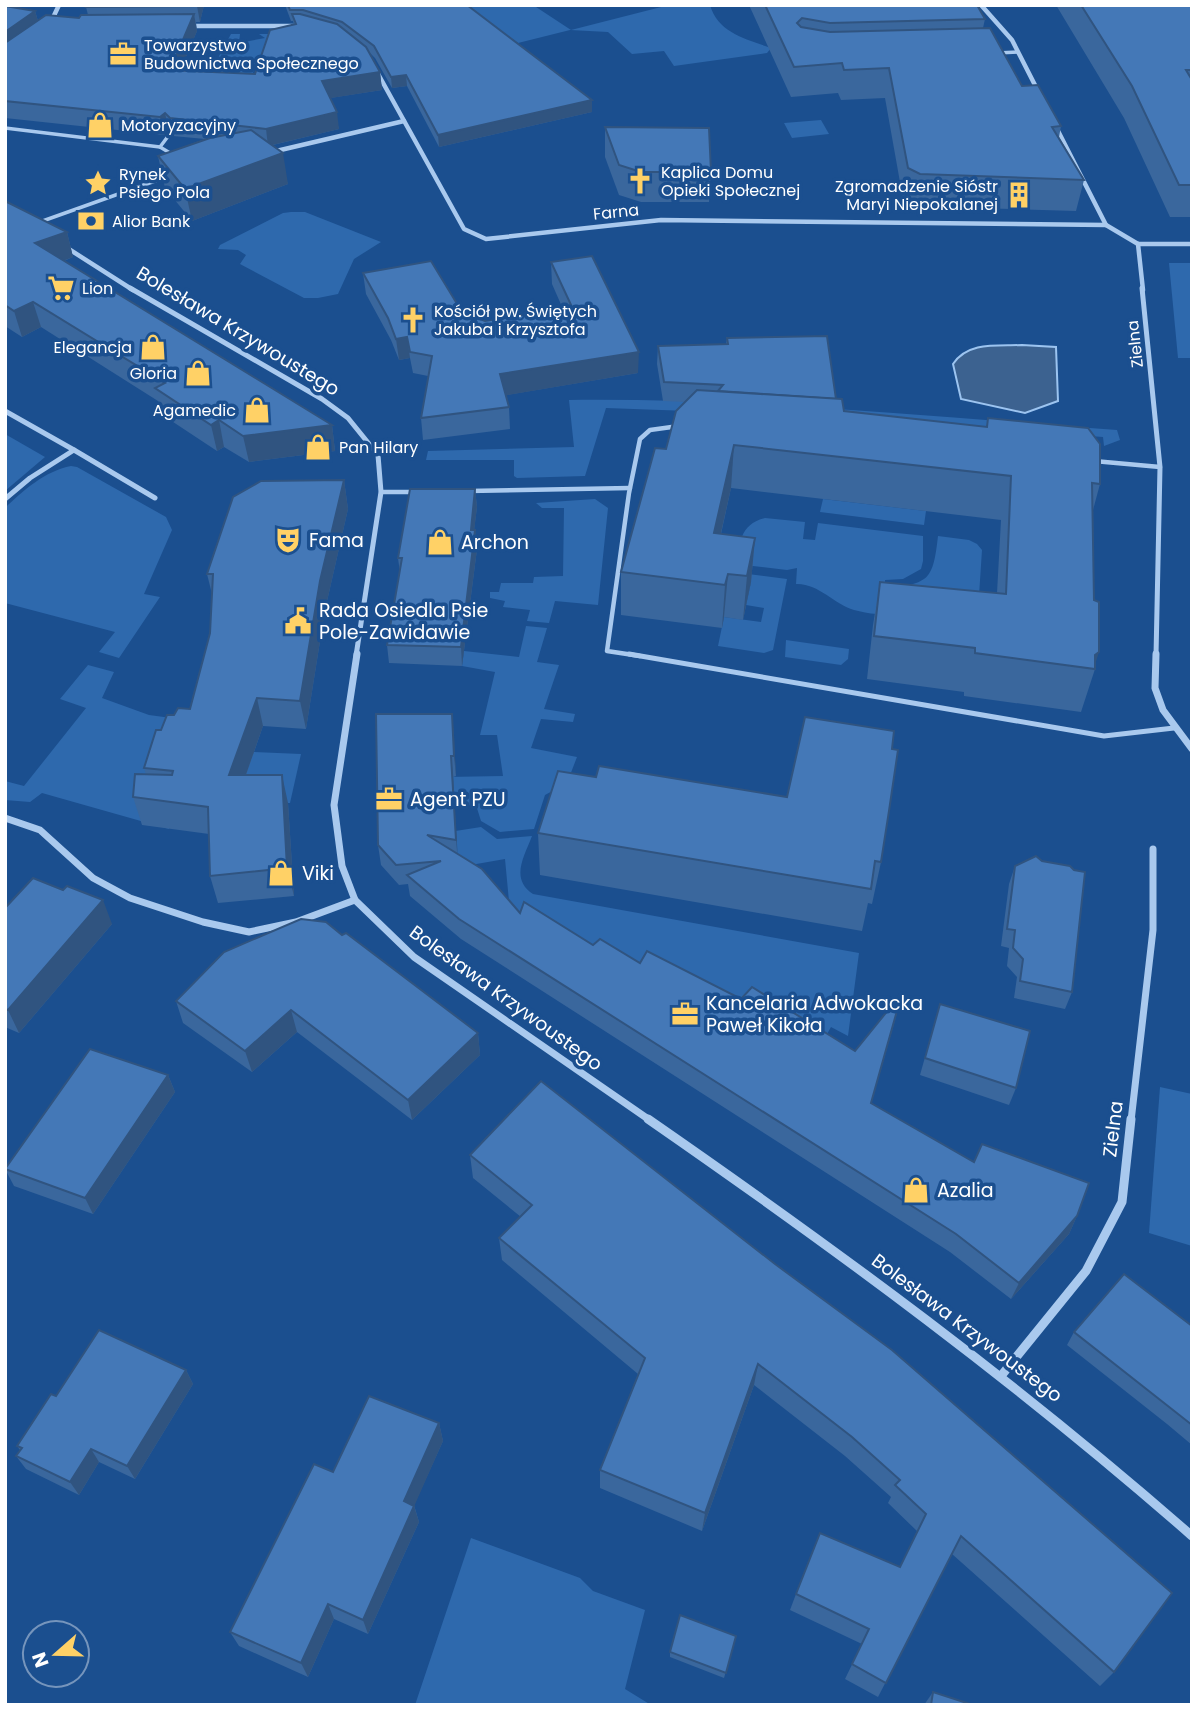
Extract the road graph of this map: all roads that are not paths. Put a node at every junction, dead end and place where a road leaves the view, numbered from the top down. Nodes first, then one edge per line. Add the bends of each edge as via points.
1 (59, 5) edge
2 (981, 5) edge
3 (175, 26) edge
4 (303, 26) edge
5 (58, 27) edge
6 (1018, 52) junction
7 (992, 53) edge
8 (375, 69) edge
9 (1043, 101) edge
10 (404, 121) junction
11 (1055, 124) edge
12 (5, 128) edge
13 (169, 135) edge
14 (160, 147) junction
15 (263, 154) edge
16 (182, 164) edge
17 (174, 174) edge
18 (32, 225) joint
19 (1106, 225) junction
20 (40, 231) edge
21 (58, 243) edge
22 (1138, 244) junction
23 (1192, 244) edge
24 (5, 411) edge
25 (691, 427) edge
26 (74, 450) junction
27 (1082, 460) edge
28 (1160, 467) junction
29 (630, 488) junction
30 (464, 491) edge
31 (381, 492) junction
32 (423, 492) edge
33 (155, 498) dead end
34 (5, 499) edge
35 (1174, 728) junction
36 (1192, 749) edge
37 (5, 818) edge
38 (1153, 849) dead end
39 (355, 900) junction
40 (1001, 1376) junction
41 (1192, 1536) edge

1 - 5 street via 49,27
2 - 6 street
3 - 4 street
6 - 7 lane
6 - 9 street
8 - 10 street, Farna
10 - 15 street
10 - 19 street, Farna via 464,229 486,239 661,220
11 - 19 street
12 - 14 street
13 - 14 street
14 - 16 street
17 - 18 street
18 - 20 street
19 - 22 street
21 - 31 street, Bolesława Krzywoustego via 348,418 377,455
22 - 23 street
22 - 28 street, Zielna
24 - 26 street
25 - 29 lane via 665,425 640,439
26 - 33 street
26 - 34 street
27 - 28 lane
28 - 35 street, Zielna via 1155,688
29 - 30 lane
29 - 35 lane via 607,651 1104,736
31 - 32 lane
31 - 39 street, Bolesława Krzywoustego via 334,805 342,866
35 - 36 street, Zielna
37 - 39 street via 40,830 93,878 130,898 203,922 249,932 296,922
38 - 40 street, Zielna via 1153,930 1122,1202 1086,1271
39 - 40 street, Bolesława Krzywoustego via 414,957 861,1269
40 - 41 street, Bolesława Krzywoustego via 1082,1438

